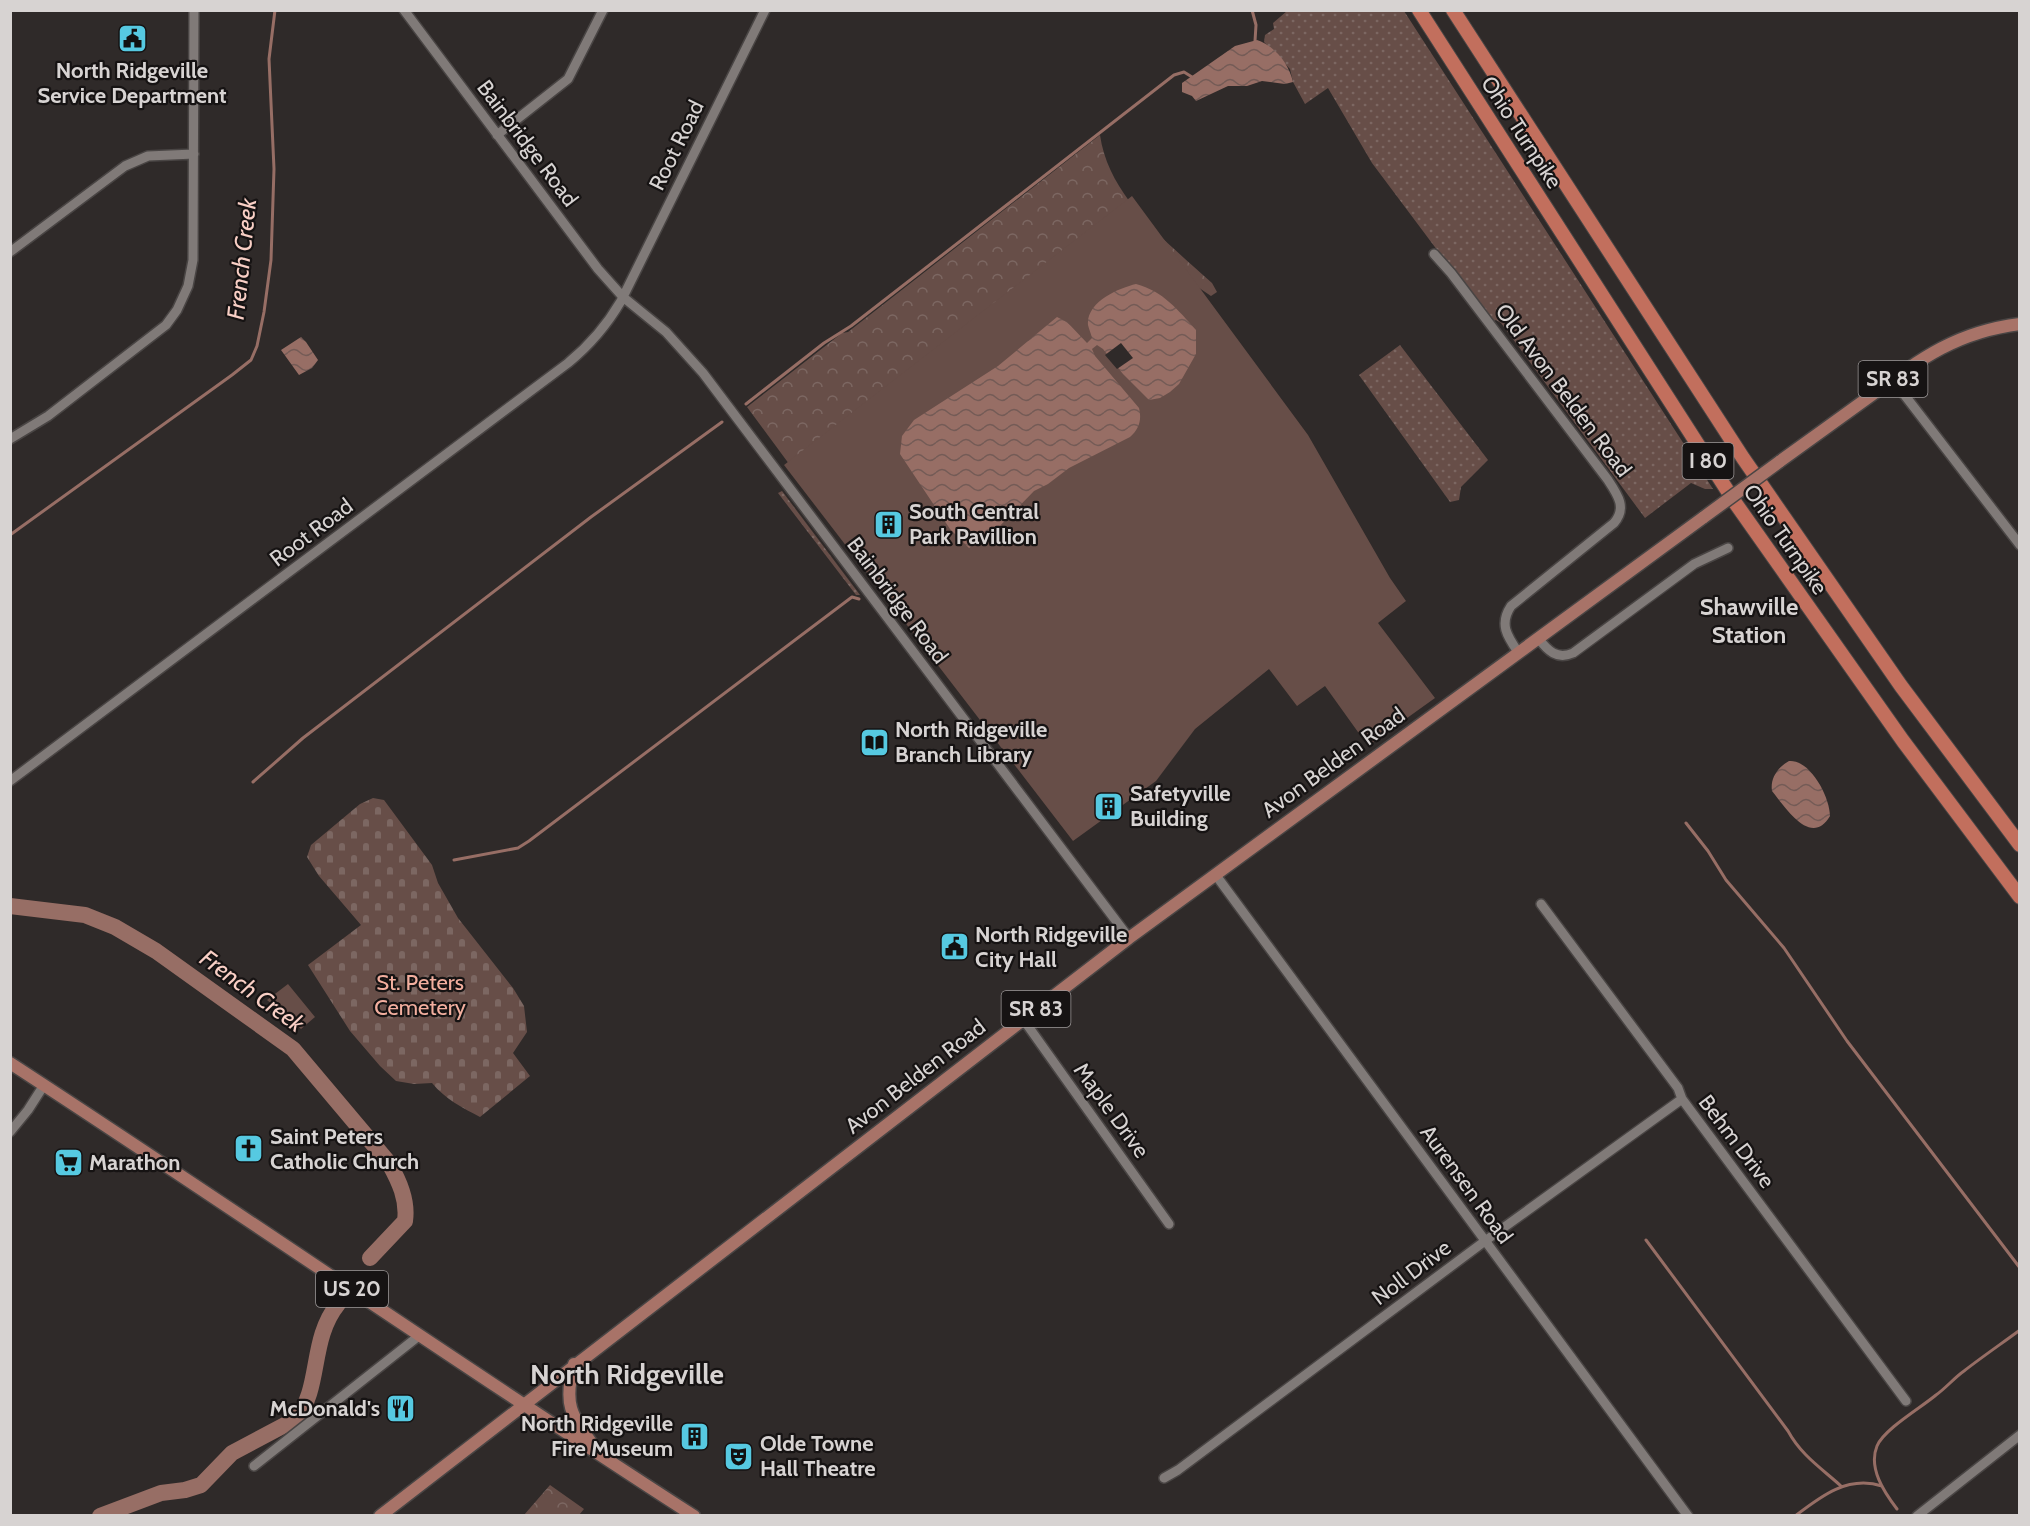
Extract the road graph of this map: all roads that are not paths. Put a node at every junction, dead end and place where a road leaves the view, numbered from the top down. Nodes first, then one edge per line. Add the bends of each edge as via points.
1 (194, 10) edge
2 (404, 10) edge
3 (603, 10) edge
4 (765, 10) edge
5 (1419, 10) edge
6 (1453, 10) edge
7 (497, 135) junction
8 (194, 154) junction
9 (10, 252) edge
10 (1434, 254) dead end
11 (622, 299) junction
12 (2019, 324) edge
13 (1893, 380) junction
14 (10, 439) edge
15 (2019, 545) edge
16 (1728, 548) dead end
17 (1538, 638) junction
18 (1518, 652) junction
19 (10, 781) edge
20 (2019, 845) edge
21 (1215, 874) junction
22 (2019, 897) edge
23 (1541, 904) dead end
24 (1129, 938) junction
25 (1023, 1019) junction
26 (10, 1063) edge
27 (44, 1084) junction
28 (1682, 1099) junction
29 (10, 1132) edge
30 (1169, 1224) dead end
31 (1485, 1241) junction
32 (420, 1335) junction
33 (574, 1364) junction
34 (1906, 1401) dead end
35 (522, 1404) junction
36 (2019, 1435) edge
37 (601, 1456) junction
38 (254, 1466) dead end
39 (1164, 1478) dead end
40 (380, 1515) edge
41 (694, 1515) edge
42 (1689, 1515) edge
43 (1917, 1515) edge

1 - 8 street
2 - 7 street, Bainbridge Road
3 - 7 street via 568,79
4 - 11 street, Root Road
5 - 22 highway, Ohio Turnpike / I 80 via 1736,504
6 - 20 highway, Ohio Turnpike / I 80 via 1743,458 1901,686
7 - 11 street, Bainbridge Road
8 - 9 street via 148,156 125,166
8 - 14 street via 193,269 177,310 153,337 48,417
10 - 18 street, Old Avon Belden Road via 1608,480 1622,506 1614,523 1511,606 1505,617 1505,630
11 - 19 street, Root Road via 602,330 568,363
11 - 24 street, Bainbridge Road via 666,332 703,373
12 - 13 main road, Avon Belden Road / SR 83 via 1958,339
13 - 15 street
13 - 17 main road, Avon Belden Road / SR 83, bridge
16 - 17 street via 1694,564 1573,653 1561,657 1554,654
17 - 18 main road, Avon Belden Road / SR 83
18 - 21 main road, Avon Belden Road / SR 83
21 - 24 main road, Avon Belden Road / SR 83
21 - 31 street, Aurensen Road
23 - 28 street, Behm Drive
24 - 25 main road, Avon Belden Road / SR 83
25 - 30 street, Maple Drive
25 - 33 main road, Avon Belden Road / SR 83
26 - 27 main road, US 20
27 - 29 street
27 - 32 main road, US 20
28 - 31 street, Noll Drive
28 - 34 street, Behm Drive
31 - 39 street, Noll Drive
31 - 42 street, Aurensen Road
32 - 35 main road, US 20
32 - 38 street
33 - 35 main road, Avon Belden Road / SR 83
33 - 37 main road via 568,1395 570,1407
35 - 37 main road, US 20
35 - 40 main road, Avon Belden Road / SR 83
36 - 43 street
37 - 41 main road, US 20

